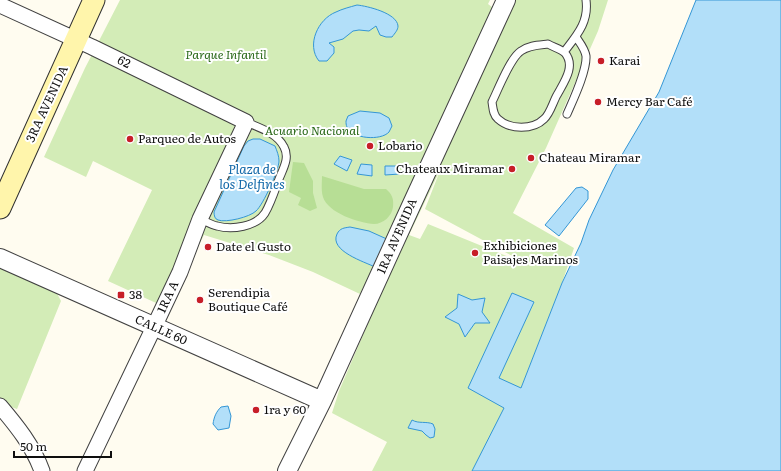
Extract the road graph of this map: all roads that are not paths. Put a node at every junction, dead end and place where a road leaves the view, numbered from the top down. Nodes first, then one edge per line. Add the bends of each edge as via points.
1 (94, 0) edge
2 (506, 0) edge
3 (586, 0) edge
4 (0, 5) edge
5 (576, 37) junction
6 (76, 40) junction
7 (564, 52) junction
8 (567, 114) dead end
9 (246, 122) junction
10 (0, 208) edge
11 (200, 219) junction
12 (0, 258) edge
13 (154, 328) junction
14 (322, 401) junction
15 (0, 406) edge
16 (42, 471) edge
17 (85, 471) edge
18 (287, 471) edge

1 - 6 main road, 3RA AVENIDA
2 - 14 street, 1RA AVENIDA
3 - 5 lane via 584,22
4 - 6 street, 62
5 - 7 lane
5 - 8 lane via 583,46 585,66
6 - 9 street, 62
6 - 10 main road, 3RA AVENIDA
7 - 7 lane via 570,63 568,74 544,119 531,127 506,124 498,119 492,102 517,54 531,46 548,44
9 - 11 street, 1RA A
9 - 11 lane via 268,131 278,139 287,155 264,214 251,224 230,228 216,226
11 - 13 street, 1RA A via 180,272
12 - 13 street, CALLE 60
13 - 14 street, CALLE 60
13 - 17 street, 1RA A
14 - 18 street, 1RA AVENIDA
15 - 16 street via 20,428

